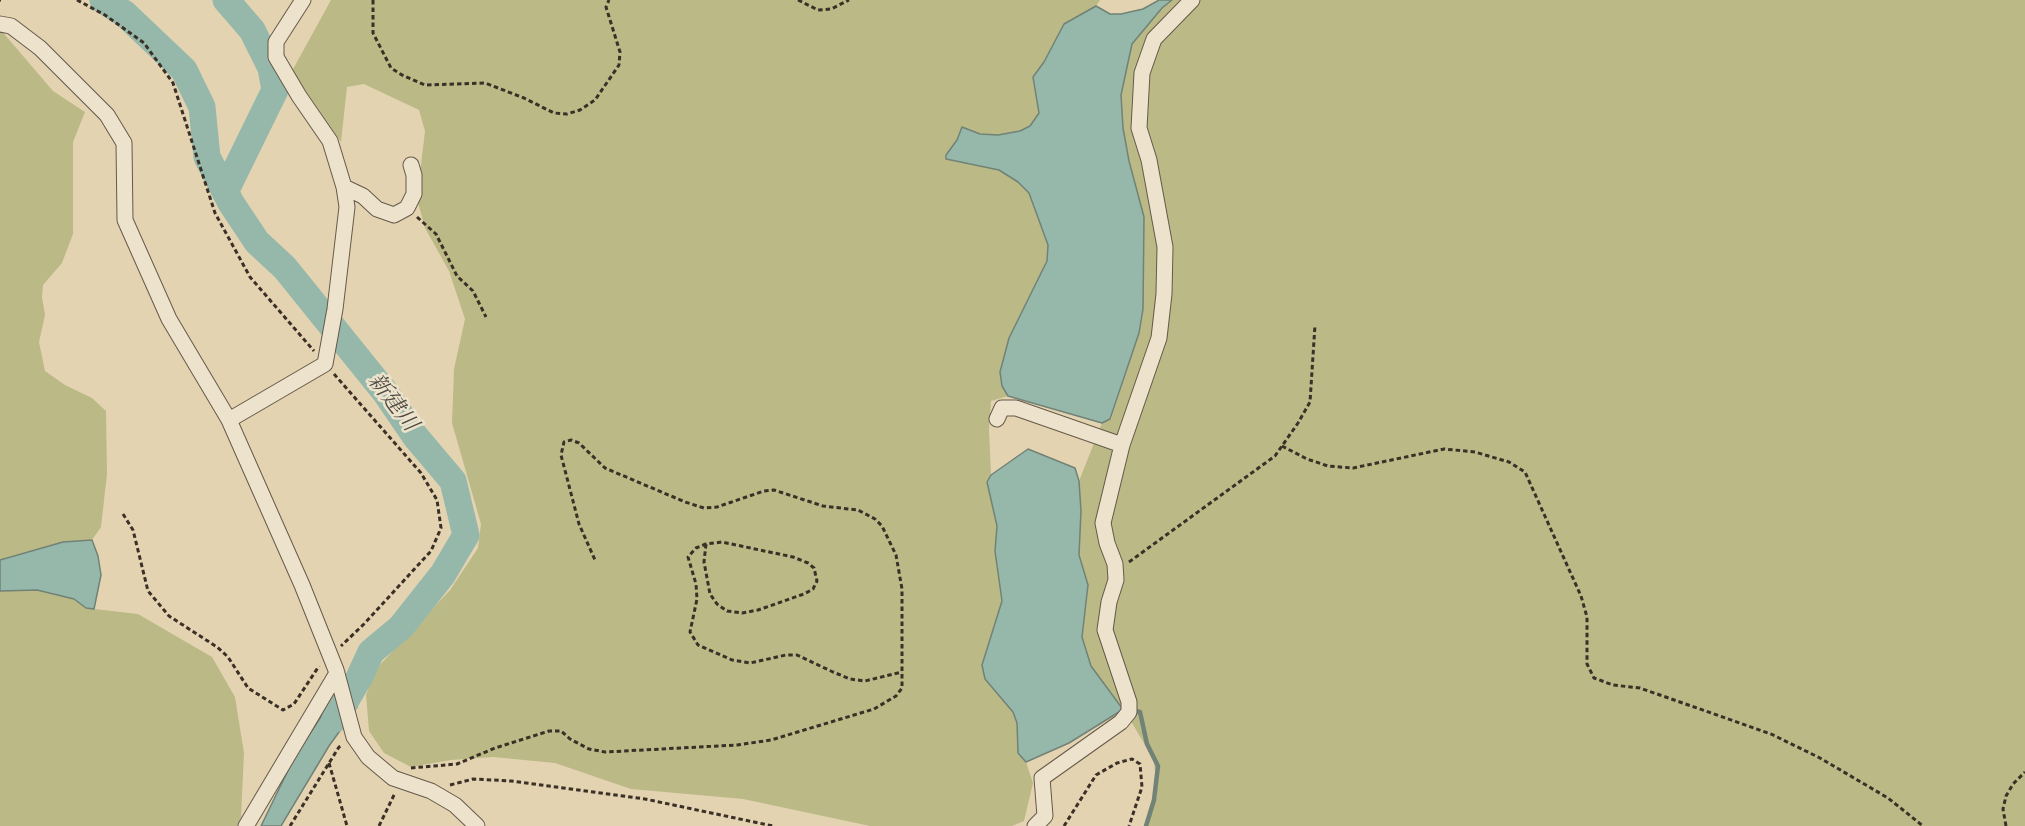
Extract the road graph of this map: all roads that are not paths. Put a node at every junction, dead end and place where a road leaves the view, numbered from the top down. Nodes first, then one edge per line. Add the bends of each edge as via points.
1 (303, 0) edge
2 (1192, 0) edge
3 (0, 24) edge
4 (411, 165) dead end
5 (344, 187) junction
6 (997, 419) dead end
7 (229, 420) junction
8 (1122, 445) junction
9 (338, 678) junction
10 (246, 826) edge
11 (477, 826) edge
12 (1035, 826) edge

1 - 5 street via 276,42 276,57 330,141
2 - 8 street via 1154,39 1142,73 1140,128 1165,247 1164,294 1159,338
3 - 7 street via 11,26 40,48 107,114 124,143 125,220 169,319
4 - 5 street via 414,194 407,208 394,215 377,209 363,196
5 - 7 street via 347,207 325,364
6 - 8 street via 1002,408 1016,408
7 - 9 street
8 - 12 street via 1103,523 1116,580 1105,630 1129,712 1121,722 1042,778 1045,816
9 - 10 street
9 - 11 street via 354,737 368,757 393,778 431,791 455,805

